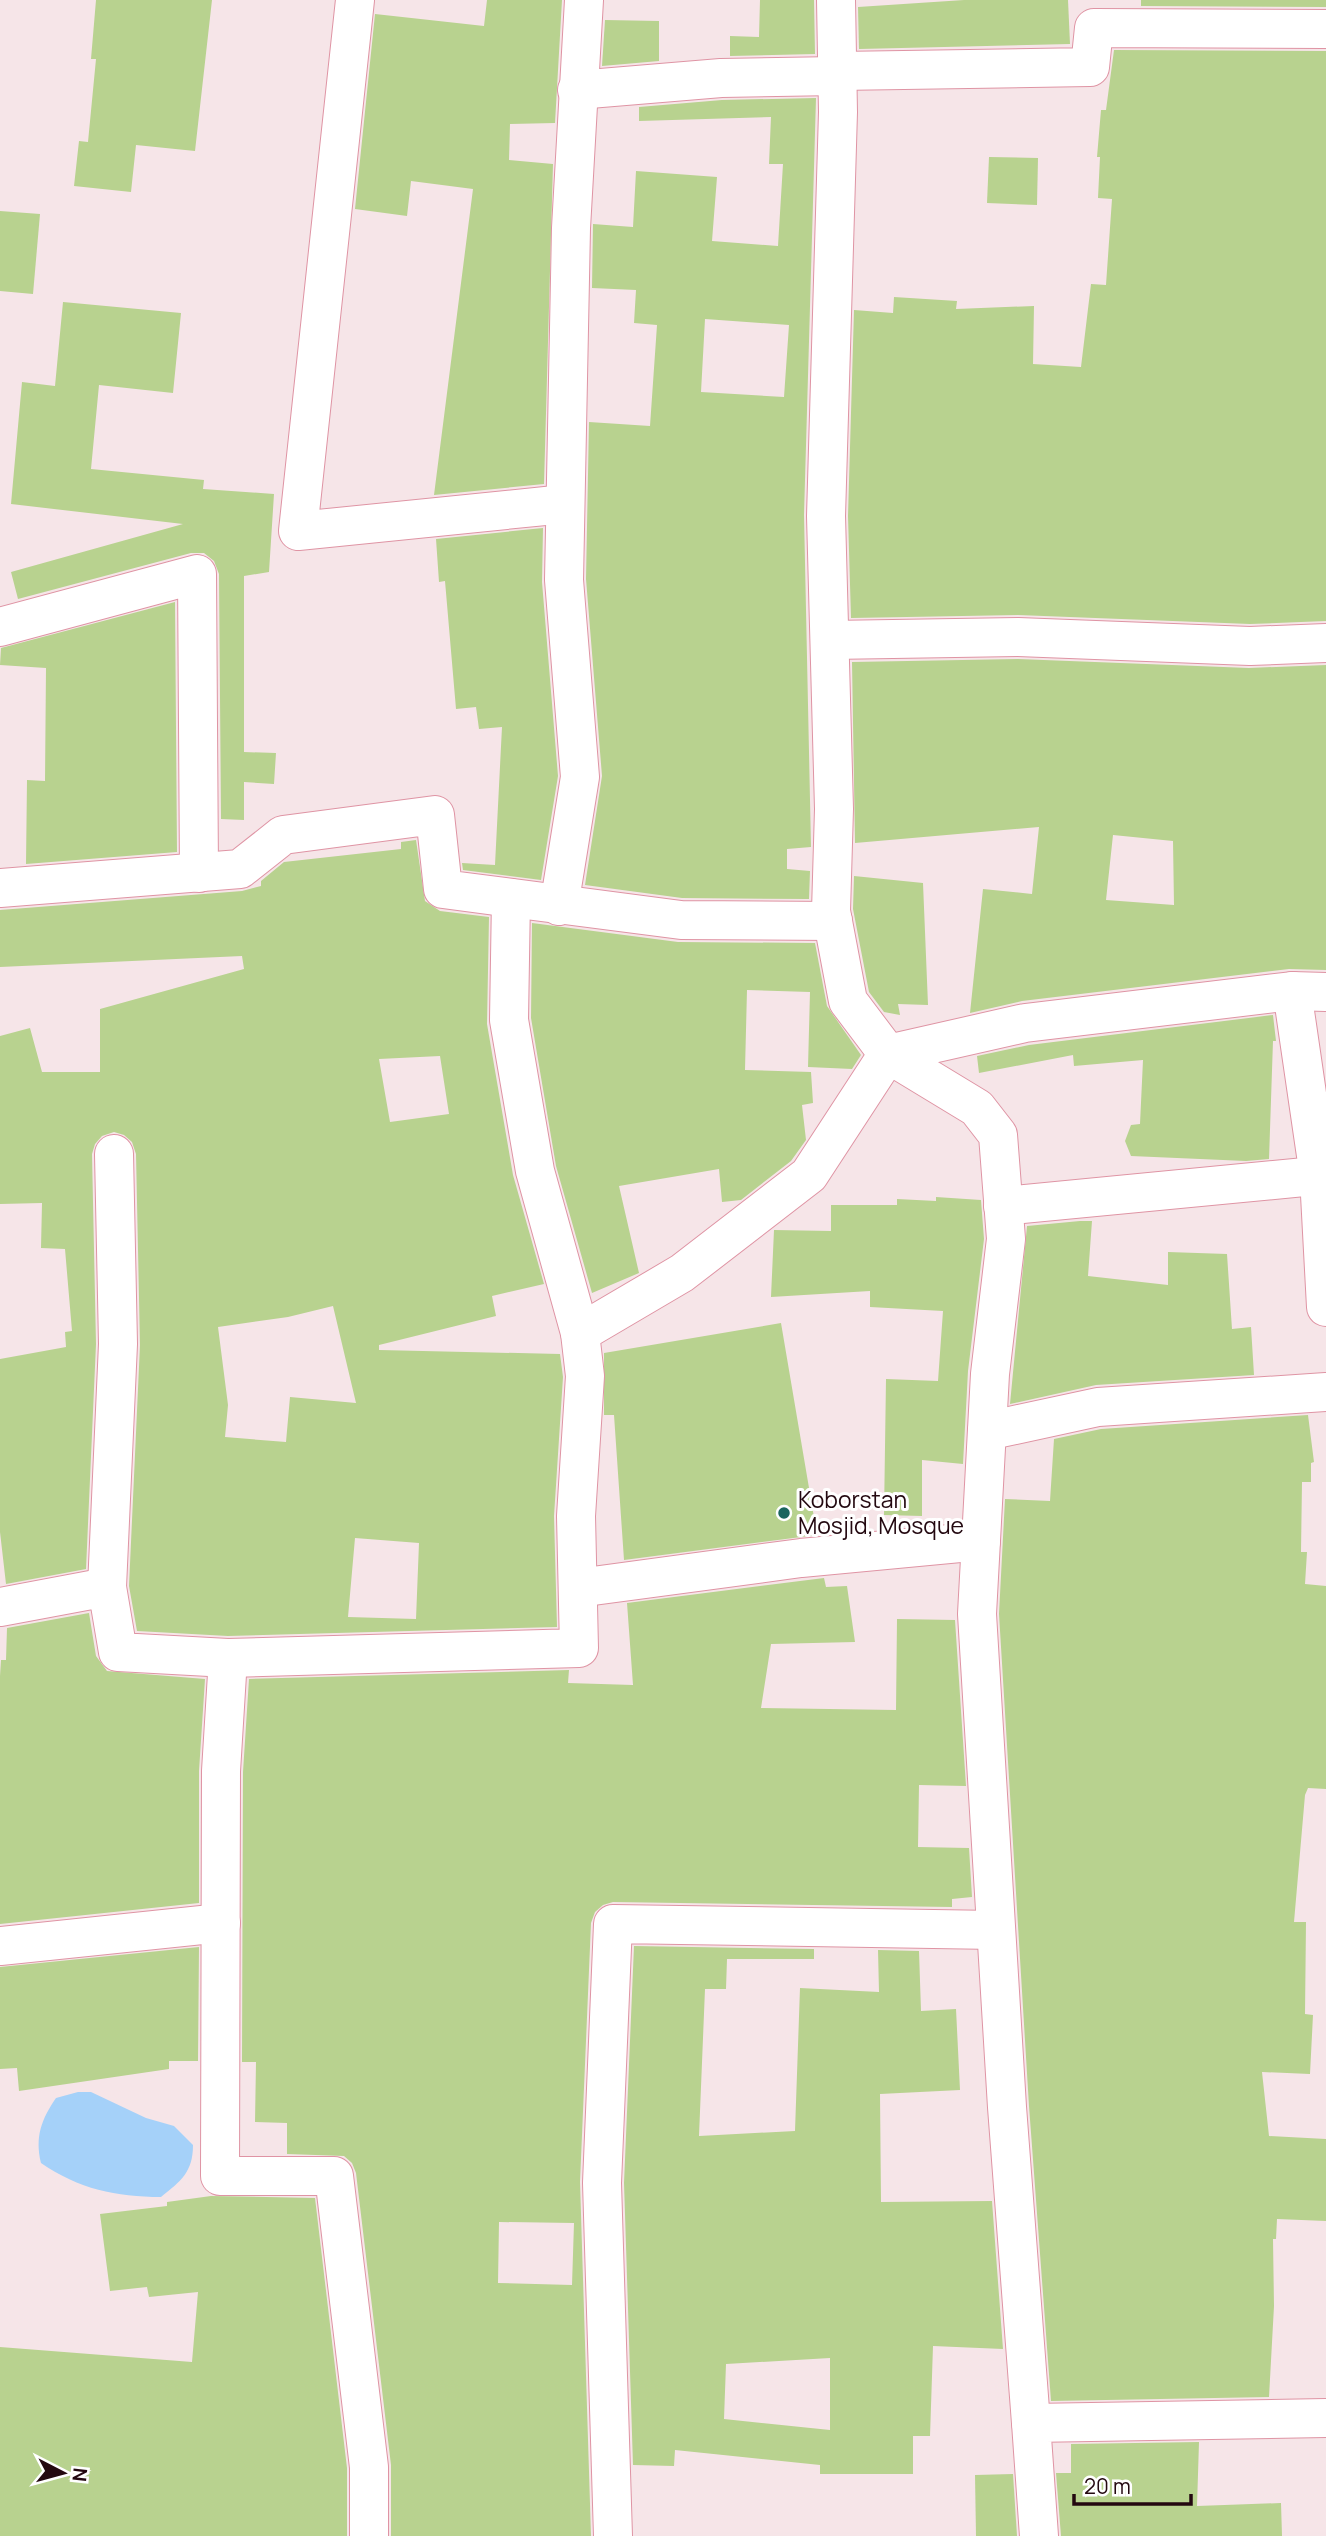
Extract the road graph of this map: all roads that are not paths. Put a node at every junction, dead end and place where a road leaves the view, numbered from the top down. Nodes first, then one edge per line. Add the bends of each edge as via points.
1 (355, 0) edge
2 (584, 0) edge
3 (836, 0) edge
4 (1326, 29) edge
5 (837, 74) junction
6 (577, 90) junction
7 (565, 504) junction
8 (0, 627) edge
9 (830, 640) junction
10 (1326, 643) edge
11 (199, 873) junction
12 (0, 888) edge
13 (511, 898) junction
14 (559, 906) junction
15 (833, 921) junction
16 (1309, 991) edge
17 (888, 1054) junction
18 (114, 1154) dead end
19 (1322, 1176) edge
20 (1003, 1206) junction
21 (1326, 1307) edge
22 (580, 1333) junction
23 (1326, 1392) edge
24 (987, 1431) junction
25 (981, 1541) junction
26 (107, 1587) junction
27 (578, 1588) junction
28 (0, 1607) edge
29 (228, 1658) junction
30 (221, 1923) junction
31 (996, 1930) junction
32 (0, 1946) edge
33 (1326, 2418) edge
34 (1031, 2423) junction
35 (369, 2536) edge
36 (613, 2536) edge
37 (1039, 2536) edge

1 - 7 street via 298,531
2 - 6 street
3 - 5 street
4 - 5 street via 1094,28 1090,67
5 - 6 street
5 - 9 street via 826,516
6 - 7 street
7 - 14 street via 564,580 580,777
8 - 11 street via 197,574
9 - 10 street via 1018,637 1250,646
9 - 15 street
11 - 12 street
11 - 13 street via 240,869 283,835 435,815 443,889
13 - 14 street
13 - 22 street via 509,1020 535,1171
14 - 15 street via 681,920
15 - 17 street via 848,1000
16 - 17 street via 1025,1023
16 - 19 street
17 - 20 street via 977,1108 998,1135
17 - 22 street via 809,1175 682,1273
18 - 26 street via 118,1344
19 - 20 street
19 - 21 street
20 - 24 street via 1006,1240
22 - 27 street via 585,1376 576,1516
23 - 24 street via 1098,1407
24 - 25 street
25 - 27 street via 801,1558
25 - 31 street via 977,1614
26 - 28 street
26 - 29 street via 118,1652
27 - 29 street via 579,1648
29 - 30 street via 221,1771
30 - 32 street
30 - 35 street via 220,2176 334,2176 369,2467
31 - 34 street
31 - 36 street via 613,1924 603,2183
33 - 34 street
34 - 37 street

